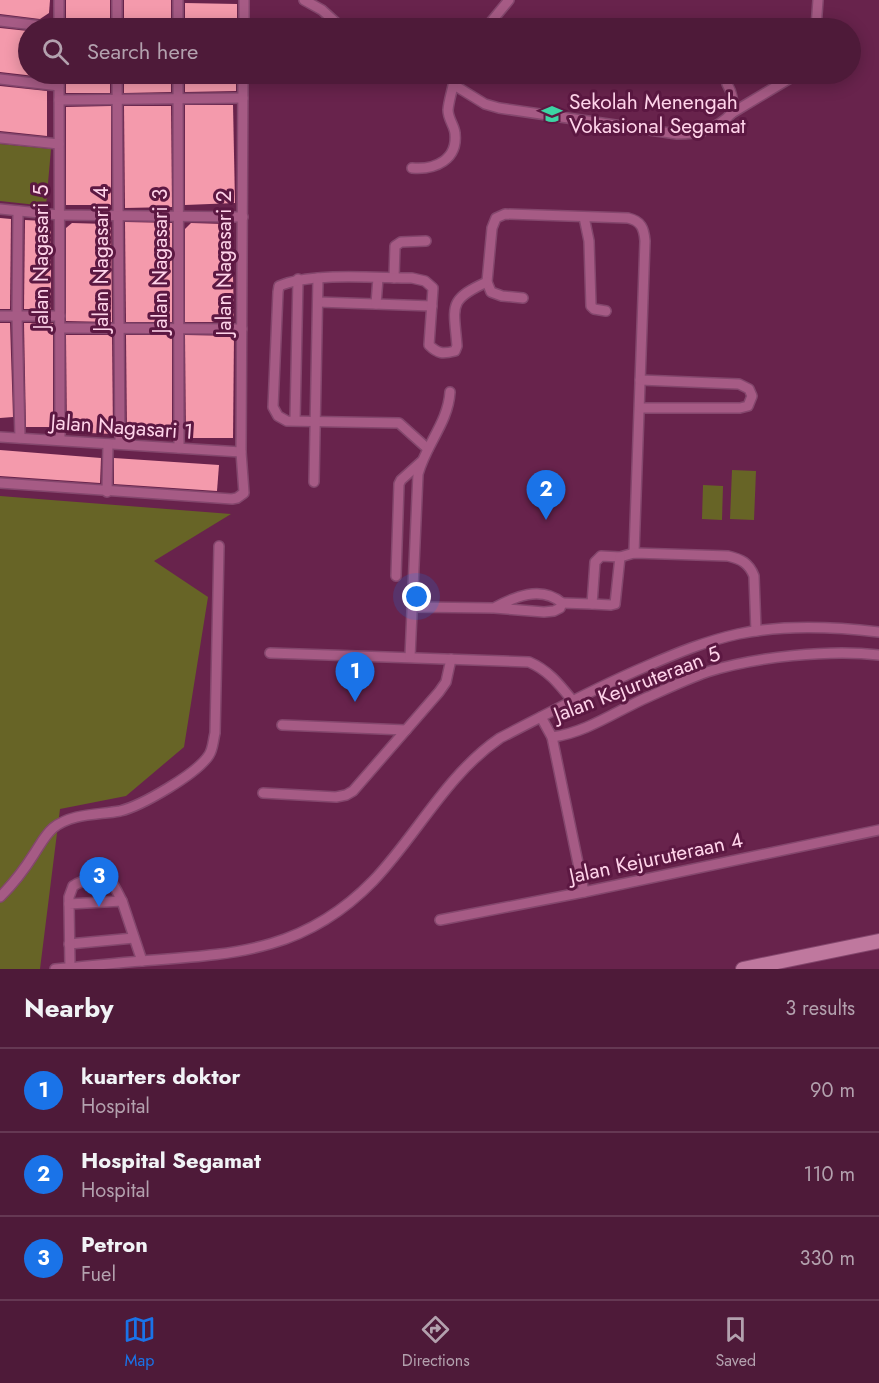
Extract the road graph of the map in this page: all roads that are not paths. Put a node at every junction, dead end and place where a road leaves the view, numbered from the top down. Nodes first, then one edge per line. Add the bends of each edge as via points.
1 (59, 0) edge
2 (117, 0) edge
3 (178, 0) edge
4 (244, 0) edge
5 (304, 0) edge
6 (509, 0) edge
7 (818, 0) edge
8 (59, 18) edge
9 (117, 18) edge
10 (178, 18) edge
11 (244, 18) edge
12 (331, 18) edge
13 (494, 18) edge
14 (817, 18) edge
15 (0, 21) edge
16 (18, 23) edge
17 (0, 80) edge
18 (18, 82) edge
19 (39, 84) edge
20 (117, 84) edge
21 (178, 84) edge
22 (243, 84) edge
23 (727, 84) dead end
24 (781, 84) edge
25 (454, 85) joint
26 (59, 86) joint
27 (243, 98) junction
28 (118, 99) junction
29 (178, 99) junction
30 (59, 100) junction
31 (732, 114) junction
32 (0, 138) edge
33 (59, 144) junction
34 (412, 168) dead end
35 (0, 209) edge
36 (18, 211) junction
37 (59, 215) junction
38 (118, 216) junction
39 (243, 216) junction
40 (178, 217) junction
41 (584, 217) junction
42 (426, 241) dead end
43 (318, 278) junction
44 (378, 278) junction
45 (394, 278) junction
46 (298, 279) junction
47 (487, 282) junction
48 (523, 298) dead end
49 (318, 302) junction
50 (376, 304) junction
51 (432, 306) junction
52 (606, 311) dead end
53 (0, 316) edge
54 (17, 316) junction
55 (60, 316) junction
56 (119, 327) junction
57 (179, 327) junction
58 (60, 328) junction
59 (242, 329) junction
60 (640, 380) junction
61 (450, 392) dead end
62 (639, 408) junction
63 (295, 420) junction
64 (315, 421) junction
65 (0, 436) edge
66 (20, 438) junction
67 (60, 441) junction
68 (108, 444) junction
69 (120, 444) junction
70 (179, 448) junction
71 (428, 449) junction
72 (242, 452) junction
73 (421, 461) junction
74 (314, 482) dead end
75 (0, 483) edge
76 (106, 492) junction
77 (219, 546) dead end
78 (634, 553) junction
79 (620, 556) junction
80 (396, 576) dead end
81 (562, 603) junction
82 (592, 604) junction
83 (413, 607) junction
84 (494, 608) junction
85 (756, 631) junction
86 (879, 632) edge
87 (270, 652) dead end
88 (879, 655) edge
89 (410, 657) junction
90 (451, 659) junction
91 (572, 700) junction
92 (541, 717) junction
93 (282, 725) dead end
94 (406, 730) junction
95 (552, 737) junction
96 (263, 793) dead end
97 (879, 830) edge
98 (584, 892) junction
99 (0, 897) edge
100 (122, 901) junction
101 (69, 904) junction
102 (440, 920) dead end
103 (134, 938) junction
104 (879, 941) edge
105 (69, 944) junction
106 (142, 961) junction
107 (70, 968) edge
108 (55, 969) edge
109 (743, 969) edge

1 - 8 street
2 - 9 street
3 - 10 street
4 - 11 street
5 - 12 street
6 - 13 street
7 - 14 street
15 - 16 street
17 - 18 street
19 - 26 street
20 - 28 street, Jalan Nagasari 4
21 - 29 street, Jalan Nagasari 3
22 - 27 street, Jalan Nagasari 2
23 - 31 street via 734,102
24 - 31 street
25 - 31 street via 499,108 677,134 711,129
25 - 34 street via 448,111 455,133 450,154 434,168
26 - 30 street, Jalan Nagasari 5
27 - 29 street
27 - 39 street, Jalan Nagasari 2
28 - 29 street
28 - 30 street
28 - 38 street, Jalan Nagasari 4
29 - 40 street, Jalan Nagasari 3
30 - 33 street, Jalan Nagasari 5
32 - 33 street
33 - 37 street, Jalan Nagasari 5
35 - 36 street
36 - 37 street
36 - 54 street
37 - 38 street
37 - 55 street, Jalan Nagasari 5
38 - 40 street
38 - 56 street, Jalan Nagasari 4
39 - 40 street
39 - 59 street, Jalan Nagasari 2
40 - 57 street, Jalan Nagasari 3
41 - 47 street via 505,214 496,218
41 - 52 street via 589,241 591,306
41 - 60 street via 628,218 642,226
42 - 45 street via 395,246
43 - 44 street
43 - 46 street
43 - 49 street
44 - 45 street
44 - 50 street
45 - 51 street via 425,281 433,288
46 - 63 street
46 - 63 street via 279,286 273,407 278,416
47 - 48 street via 491,292
47 - 51 street via 466,291 457,301 455,351 444,354 429,345
49 - 50 street
49 - 64 street
50 - 51 street
53 - 54 street
54 - 55 street
54 - 66 street
55 - 58 street, Jalan Nagasari 5
56 - 57 street
56 - 58 street
56 - 69 street, Jalan Nagasari 4
57 - 59 street
57 - 70 street, Jalan Nagasari 3
58 - 67 street, Jalan Nagasari 5
59 - 72 street, Jalan Nagasari 2
60 - 62 street
60 - 62 street via 739,384 749,389 752,396 748,406 740,408
61 - 71 street via 442,424
62 - 78 street
63 - 64 street
64 - 71 street via 399,423
64 - 74 street
65 - 66 street, Jalan Nagasari 1
66 - 67 street, Jalan Nagasari 1
67 - 68 street, Jalan Nagasari 1
68 - 69 street, Jalan Nagasari 1
68 - 76 street
69 - 70 street, Jalan Nagasari 1
70 - 72 street, Jalan Nagasari 1
71 - 73 street
72 - 76 street, Jalan Nagasari 2 via 244,492 237,498
73 - 80 street via 399,484
73 - 83 street
75 - 76 street
77 - 99 street via 215,734 208,758 137,806 72,819 53,828
78 - 79 street
78 - 85 street via 728,556 746,563 754,576
79 - 82 street via 597,558
79 - 82 street via 615,604
81 - 82 street
81 - 84 street via 554,611
81 - 84 street via 550,596 528,594
83 - 84 street
83 - 89 street
85 - 86 street
85 - 91 street via 692,647
87 - 89 street
88 - 95 street, Jalan Kejuruteraan 5 via 813,655 727,667 682,682 586,727
89 - 90 street
90 - 91 street via 529,662 543,668
90 - 94 street via 446,682
91 - 92 street
92 - 95 street
92 - 106 street via 500,738 472,760 373,881 333,915 298,934 257,948
93 - 94 street
94 - 96 street via 346,795
95 - 98 street
97 - 98 street, Jalan Kejuruteraan 4
98 - 102 street, Jalan Kejuruteraan 4
100 - 101 street
100 - 101 street via 111,882 97,879 73,886
100 - 103 street
101 - 105 street
103 - 105 street
103 - 106 street
104 - 109 highway
105 - 107 street
106 - 107 street
107 - 108 street

